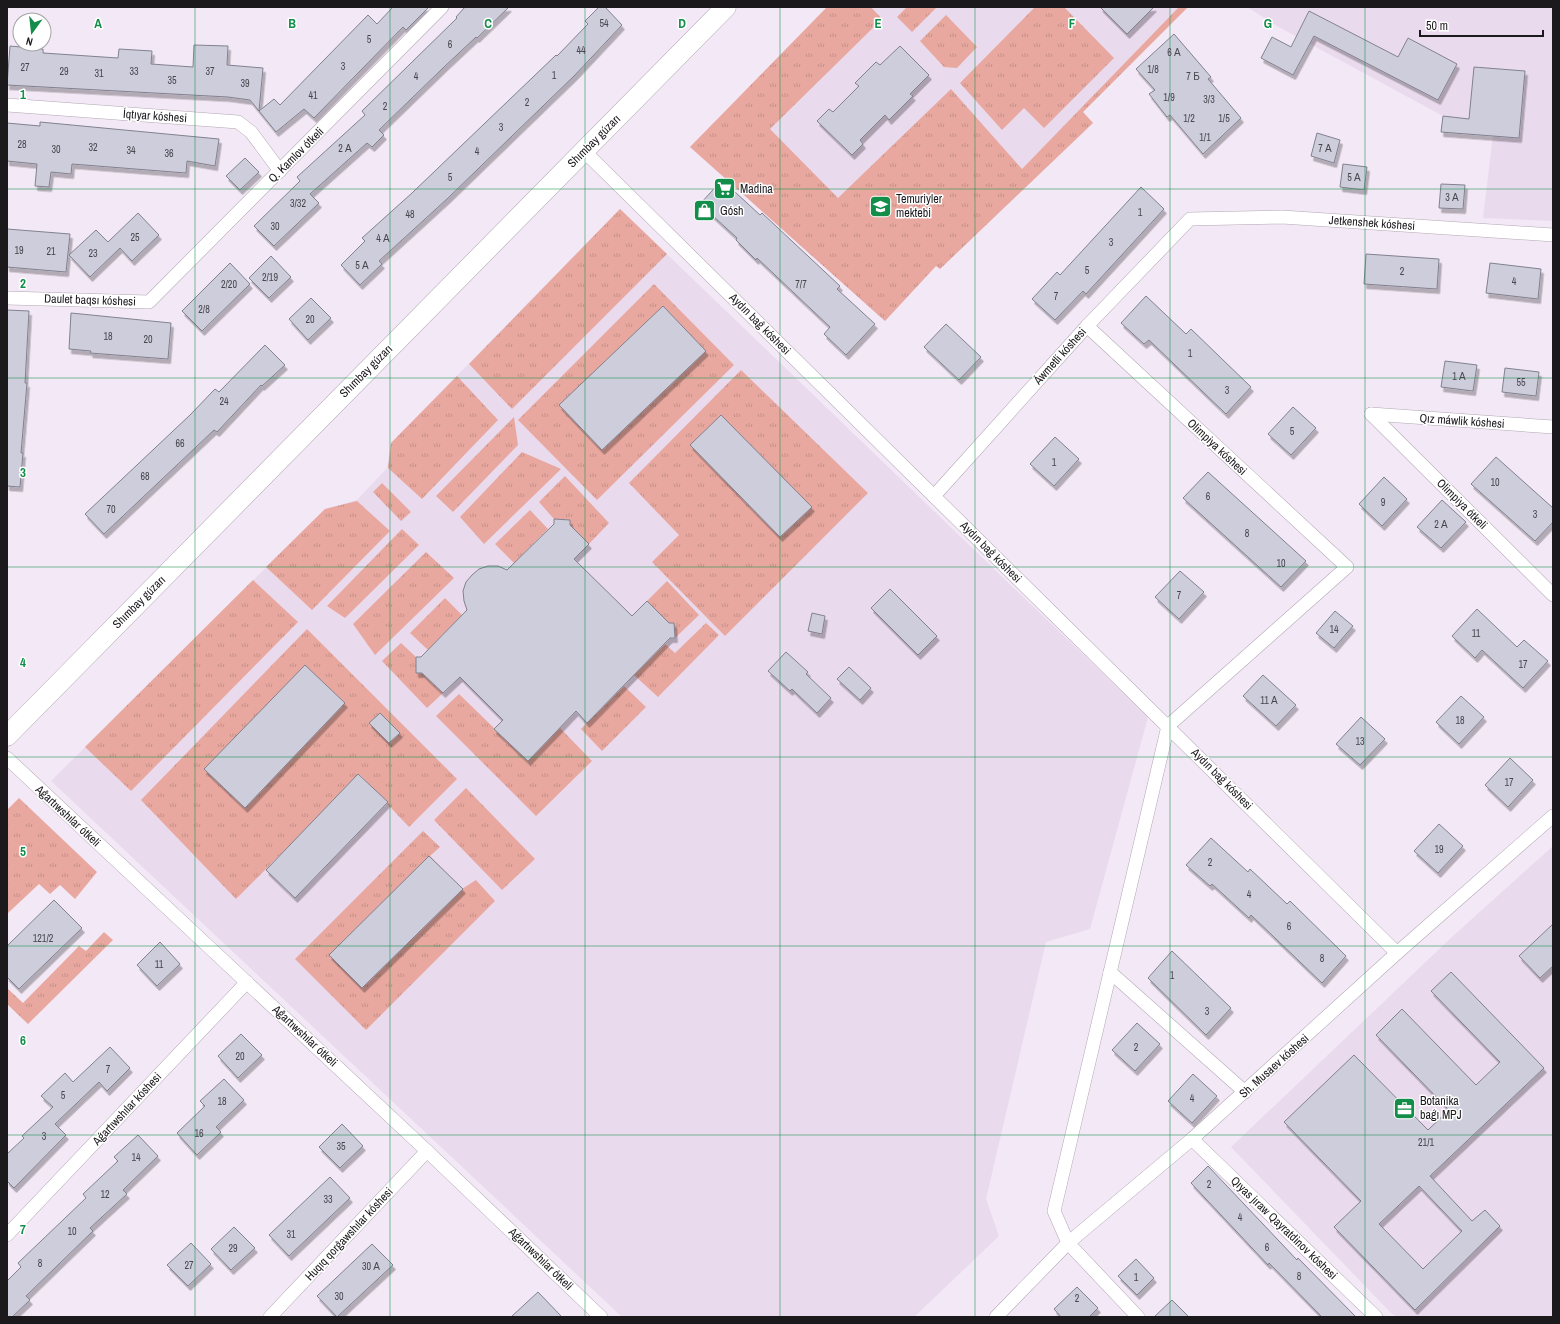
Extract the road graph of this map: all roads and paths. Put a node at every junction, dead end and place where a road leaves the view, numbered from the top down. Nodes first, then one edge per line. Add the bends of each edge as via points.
1 (442, 7) edge
2 (726, 7) edge
3 (7, 105) edge
4 (584, 151) junction
5 (280, 171) junction
6 (1190, 219) joint
7 (1553, 235) edge
8 (7, 298) edge
9 (149, 302) joint
10 (1087, 326) junction
11 (1371, 414) joint
12 (1553, 428) edge
13 (934, 496) junction
14 (1553, 595) edge
15 (1168, 726) junction
16 (7, 736) edge
17 (7, 758) edge
18 (1553, 816) edge
19 (1397, 953) junction
20 (1110, 972) junction
21 (247, 982) junction
22 (1245, 1092) junction
23 (1192, 1139) junction
24 (427, 1151) junction
25 (7, 1235) edge
26 (1068, 1243) junction
27 (596, 1315) edge
28 (270, 1317) edge
29 (996, 1317) edge
30 (1138, 1317) edge
31 (1376, 1317) edge

1 - 5 street, Q. Kamlov ótkeli
2 - 4 main road, Shımbay gúzarı
3 - 5 street, Íqtıyar kóshesi via 238,122 250,132
4 - 13 street, Aydın baǵ kóshesi
4 - 16 main road, Shımbay gúzarı
5 - 9 street, Q. Kamlov ótkeli
6 - 7 street, Jetkenshek kóshesi via 1282,217
6 - 10 street, Áwmetli kóshesi
8 - 9 street, Daulet baqsı kóshesi
10 - 13 street, Áwmetli kóshesi
10 - 15 street, Olimpiya kóshesi via 1347,567
11 - 12 street, Qız máwlik kóshesi
11 - 14 street, Olimpiya ótkeli
13 - 15 street, Aydın baǵ kóshesi
15 - 19 street, Aydın baǵ kóshesi
15 - 20 street
17 - 21 street, Aǵartıwshılar ótkeli
18 - 19 street, Sh. Musaev kóshesi
19 - 22 street, Sh. Musaev kóshesi
20 - 22 street
20 - 26 street via 1054,1211
21 - 24 street, Aǵartıwshılar ótkeli
21 - 25 street, Aǵartıwshılar kóshesi
22 - 23 street, Sh. Musaev kóshesi
23 - 26 street, Sh. Musaev kóshesi
23 - 31 street, Qıyas jıraw Qayratdinov kóshesi
24 - 27 street, Aǵartıwshılar ótkeli
24 - 28 street, Huqıq qorǵawshılar kóshesi
26 - 29 street, Sh. Musaev kóshesi
26 - 30 street

